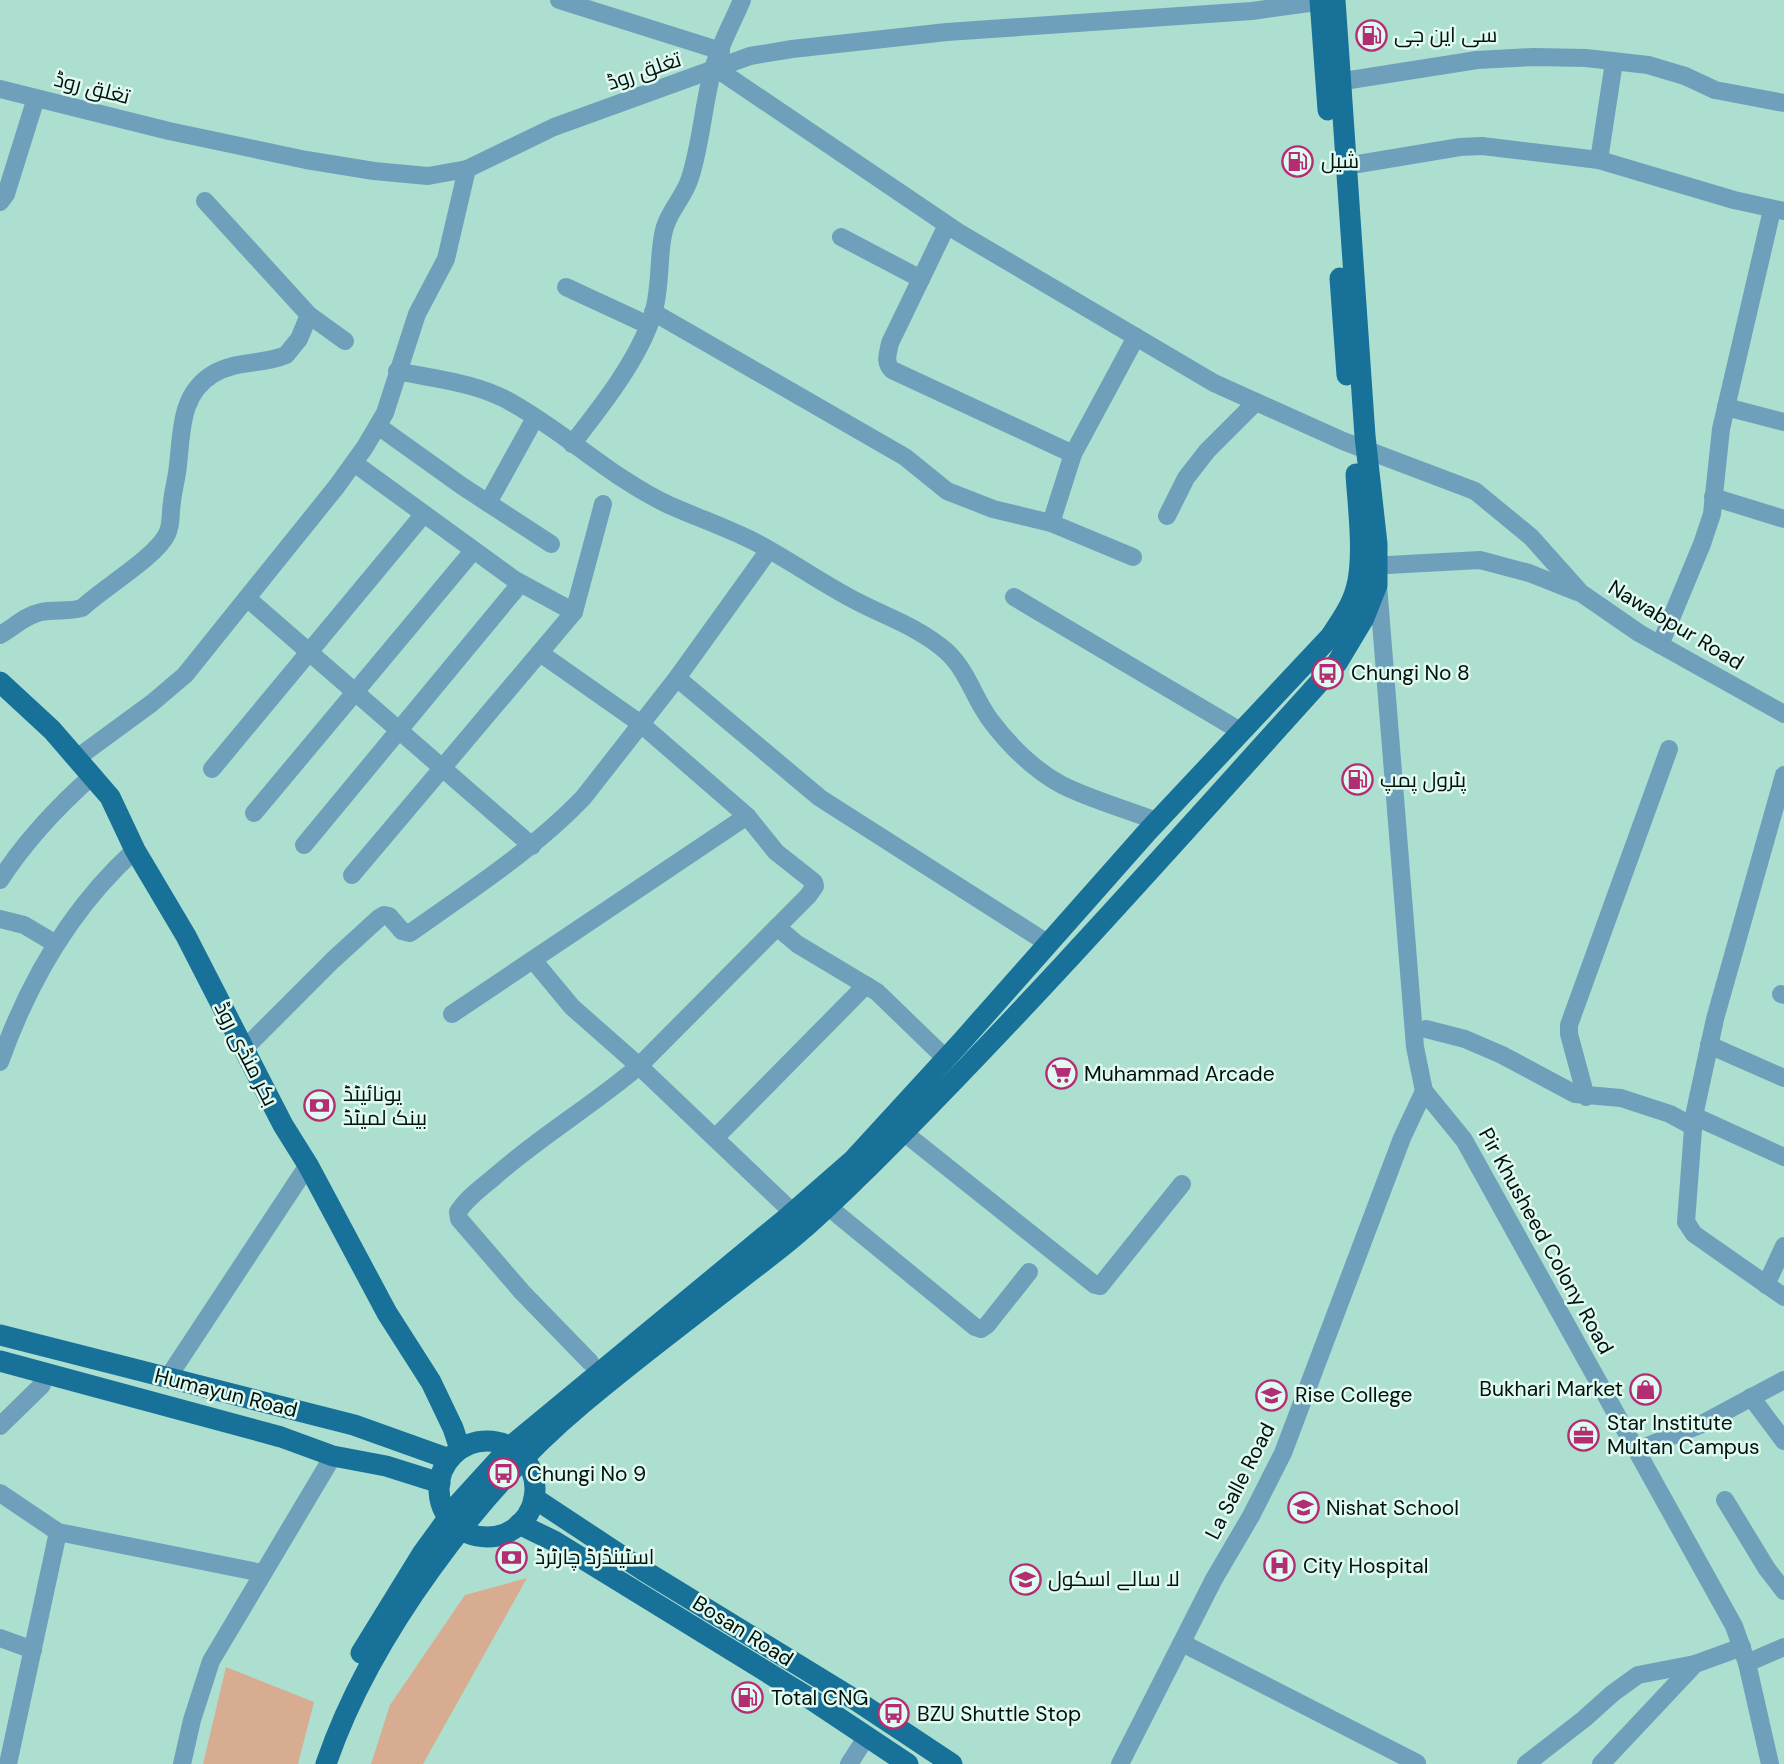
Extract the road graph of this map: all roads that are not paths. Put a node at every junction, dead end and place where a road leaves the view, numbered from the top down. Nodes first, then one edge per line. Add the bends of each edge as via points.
1 (559, 0) edge
2 (742, 0) edge
3 (1326, 0) edge
4 (721, 51) junction
5 (1614, 62) junction
6 (715, 70) junction
7 (1350, 80) dead end
8 (0, 89) edge
9 (36, 98) junction
10 (1784, 103) edge
11 (1599, 160) junction
12 (1358, 164) dead end
13 (467, 169) junction
14 (205, 201) dead end
15 (0, 202) edge
16 (1778, 211) edge
17 (947, 225) junction
18 (841, 237) dead end
19 (921, 279) junction
20 (566, 287) dead end
21 (309, 315) junction
22 (651, 318) junction
23 (1136, 337) junction
24 (345, 341) dead end
25 (397, 371) junction
26 (1256, 402) junction
27 (1726, 407) junction
28 (535, 418) junction
29 (1784, 422) edge
30 (378, 426) junction
31 (572, 444) junction
32 (1073, 454) junction
33 (354, 463) junction
34 (1713, 497) junction
35 (488, 503) junction
36 (603, 504) dead end
37 (424, 515) junction
38 (1167, 516) dead end
39 (1784, 519) edge
40 (1051, 523) junction
41 (551, 544) dead end
42 (769, 550) junction
43 (473, 551) junction
44 (1133, 557) dead end
45 (1382, 566) junction
46 (520, 584) junction
47 (1581, 593) junction
48 (1014, 597) dead end
49 (247, 598) junction
50 (574, 612) junction
51 (0, 635) edge
52 (1660, 645) junction
53 (309, 652) junction
54 (540, 653) junction
55 (677, 678) junction
56 (0, 682) edge
57 (355, 692) junction
58 (1784, 713) edge
59 (641, 724) junction
60 (1237, 729) dead end
61 (399, 730) junction
62 (1669, 749) dead end
63 (77, 758) junction
64 (443, 768) junction
65 (212, 769) dead end
66 (1784, 775) edge
67 (92, 776) junction
68 (254, 813) dead end
69 (747, 816) junction
70 (1151, 819) dead end
71 (304, 845) dead end
72 (532, 846) junction
73 (135, 850) junction
74 (352, 875) dead end
75 (0, 880) edge
76 (0, 919) edge
77 (777, 927) junction
78 (1041, 939) dead end
79 (56, 944) junction
80 (533, 960) junction
81 (866, 985) junction
82 (452, 1014) dead end
83 (1426, 1029) dead end
84 (1709, 1045) junction
85 (244, 1049) junction
86 (939, 1052) dead end
87 (0, 1062) edge
88 (639, 1066) junction
89 (1784, 1078) edge
90 (1424, 1091) junction
91 (1586, 1097) junction
92 (1694, 1121) junction
93 (715, 1138) junction
94 (912, 1139) dead end
95 (1784, 1157) edge
96 (309, 1166) junction
97 (1182, 1184) dead end
98 (785, 1205) dead end
99 (837, 1214) dead end
100 (1784, 1246) edge
101 (1029, 1272) dead end
102 (1766, 1285) junction
103 (1784, 1297) edge
104 (0, 1335) edge
105 (0, 1361) edge
106 (590, 1362) dead end
107 (0, 1373) edge
108 (167, 1379) junction
109 (1784, 1380) edge
110 (42, 1385) junction
111 (1751, 1397) junction
112 (0, 1426) edge
113 (1784, 1441) edge
114 (1637, 1450) junction
115 (455, 1454) junction
116 (333, 1456) junction
117 (440, 1483) junction
118 (0, 1493) edge
119 (534, 1497) junction
120 (1725, 1500) dead end
121 (519, 1524) junction
122 (58, 1532) junction
123 (262, 1573) junction
124 (1784, 1591) edge
125 (0, 1638) edge
126 (1182, 1643) junction
127 (1784, 1647) edge
128 (33, 1650) junction
129 (1745, 1655) junction
130 (1695, 1664) junction
131 (867, 1736) junction
132 (1417, 1763) edge
133 (8, 1764) edge
134 (182, 1764) edge
135 (313, 1764) edge
136 (326, 1764) edge
137 (849, 1764) edge
138 (908, 1764) edge
139 (952, 1764) edge
140 (1120, 1764) edge
141 (1526, 1764) edge
142 (1601, 1764) edge
143 (1770, 1764) edge

1 - 4 street
2 - 4 street
3 - 6 street, تغلق روڈ via 1252,11 947,32 792,48
3 - 45 main road, bridge via 1364,423
3 - 135 main road, bridge via 1360,547 1357,587 1348,610 1330,637 1148,831 852,1161 511,1446 459,1503 352,1669
4 - 6 street
5 - 7 street via 1533,57 1477,60
5 - 10 street via 1648,65 1715,90
5 - 11 street
6 - 13 street, تغلق روڈ via 554,127
6 - 17 street, Nawabpur Road
6 - 22 street via 690,178 663,234
8 - 9 street, تغلق روڈ
9 - 13 street, تغلق روڈ via 306,160 428,176
9 - 15 street
11 - 12 street via 1482,146
11 - 16 street
13 - 25 street via 446,259 417,314
14 - 21 street
16 - 27 street
17 - 19 street
17 - 23 street, Nawabpur Road
18 - 19 street
19 - 32 street via 890,343 888,366
20 - 22 street
21 - 24 street
21 - 51 street via 286,355 237,364 215,373 195,390 180,435 170,530 154,551 82,607 37,612
22 - 31 street via 607,396
22 - 40 street via 905,457 947,491 993,509
23 - 26 street, Nawabpur Road
23 - 32 street
25 - 28 street via 486,391
25 - 30 street
26 - 38 street via 1207,451 1186,478
26 - 47 street, Nawabpur Road via 1475,491 1531,537
27 - 29 street
27 - 34 street
28 - 31 street
28 - 35 street
30 - 33 street
30 - 35 street
31 - 42 street via 668,504
32 - 40 street
33 - 37 street
33 - 49 street
34 - 39 street
34 - 52 street via 1702,544
35 - 41 street
36 - 50 street
37 - 43 street
37 - 53 street
40 - 44 street
42 - 55 street
42 - 70 street via 944,649 966,673 989,719 1044,774
43 - 46 street
43 - 57 street
45 - 47 street via 1480,560
45 - 90 street, bridge via 1415,1047
45 - 136 main road, bridge via 1364,618 1337,663 869,1167 800,1232 610,1380 523,1457 468,1520 396,1623 364,1675
46 - 50 street
46 - 61 street
47 - 52 street, Nawabpur Road
48 - 60 street
49 - 53 street
49 - 63 street via 169,691
50 - 54 street
52 - 58 street, Nawabpur Road
53 - 57 street
53 - 65 street
54 - 59 street
54 - 64 street
55 - 59 street
55 - 78 street via 820,798
56 - 63 main road, بکر منڈی روڈ
57 - 61 street
57 - 68 street
59 - 69 street
59 - 72 street via 583,798
61 - 64 street
61 - 71 street
62 - 91 street via 1569,1025
63 - 67 main road, بکر منڈی روڈ
64 - 72 street
64 - 74 street
66 - 84 street
67 - 73 main road, بکر منڈی روڈ via 110,797
67 - 75 street via 46,818
69 - 77 street via 776,852 814,881 813,890
69 - 80 street
72 - 85 street via 410,933 402,932 388,916 379,918
73 - 79 street
73 - 85 main road, بکر منڈی روڈ
76 - 79 street via 24,925
77 - 81 street
77 - 88 street
79 - 87 street via 36,977
80 - 82 street
80 - 88 street via 572,1007
81 - 86 street
81 - 93 street
83 - 91 street via 1465,1039
84 - 89 street
84 - 92 street
85 - 96 main road, بکر منڈی روڈ
88 - 93 street
88 - 106 street via 507,1165 458,1212 459,1219 522,1292
90 - 114 street, Pir Khusheed Colony Road via 1464,1140
90 - 126 street, La Salle Road via 1283,1453
91 - 92 street via 1603,1095 1645,1104
92 - 95 street
92 - 102 street via 1686,1222 1694,1234
93 - 98 street
94 - 97 street via 1100,1286
96 - 108 street
96 - 115 main road, بکر منڈی روڈ via 387,1313 431,1382 453,1428
99 - 101 street via 981,1329
100 - 102 street
102 - 103 street
104 - 108 main road, Humayun Road
105 - 116 main road, Humayun Road via 281,1437
107 - 110 main road
108 - 115 main road, Humayun Road
109 - 111 street
110 - 112 street
110 - 116 main road
111 - 113 street
111 - 114 street
114 - 129 street, Pir Khusheed Colony Road via 1734,1626
115 - 117 main road
115 - 119 main road via 483,1441 508,1446 528,1464
116 - 117 main road, Humayun Road
116 - 123 street
117 - 121 main road via 442,1506 449,1519 472,1535 489,1537
118 - 122 street
119 - 121 main road
119 - 139 main road, Bosan Road
120 - 124 street
121 - 131 main road, Bosan Road via 554,1541
122 - 123 street
122 - 128 street
123 - 134 street via 211,1661
125 - 128 street
126 - 132 street
126 - 140 street, La Salle Road
127 - 129 street
128 - 133 street
129 - 130 street
129 - 143 street, Pir Khusheed Colony Road
130 - 141 street via 1638,1675
130 - 142 street
131 - 137 street
131 - 138 main road, Bosan Road

